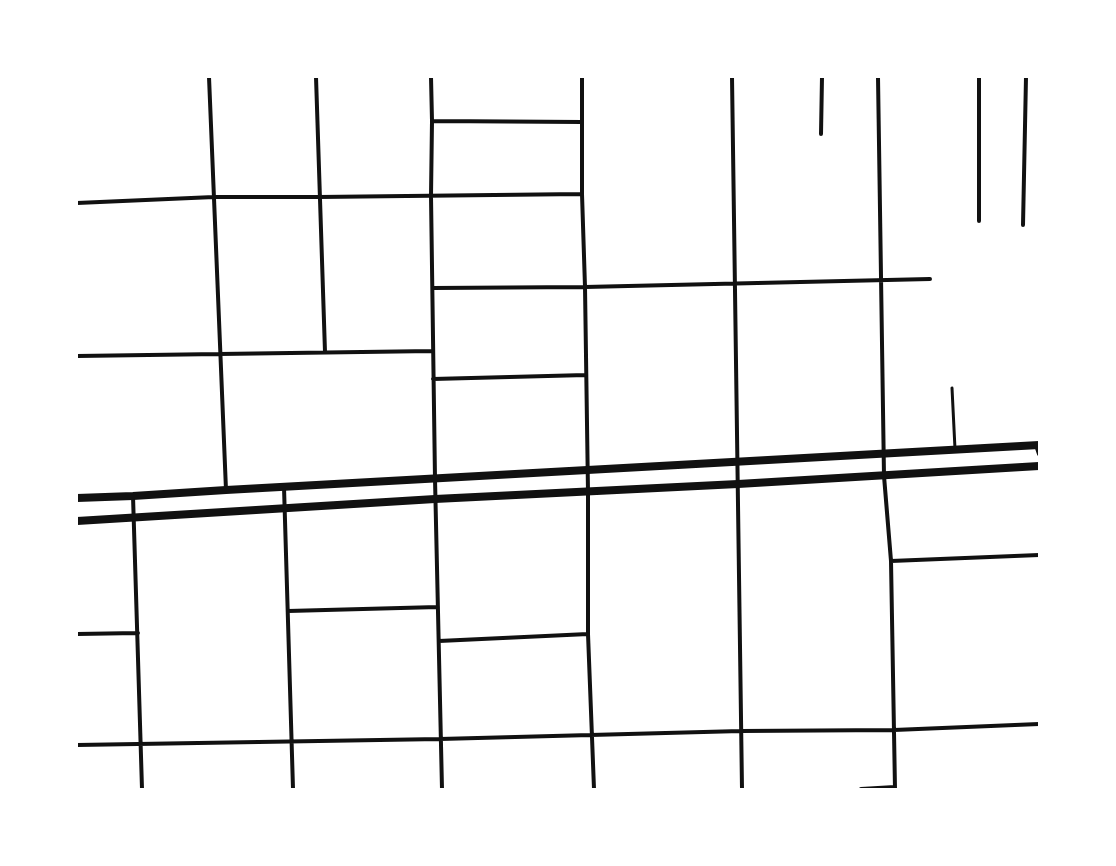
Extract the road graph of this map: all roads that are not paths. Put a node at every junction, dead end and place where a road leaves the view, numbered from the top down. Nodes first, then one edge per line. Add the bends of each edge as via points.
1 (209, 77) edge
2 (316, 77) edge
3 (431, 77) edge
4 (582, 77) edge
5 (732, 77) edge
6 (822, 77) edge
7 (878, 77) edge
8 (979, 77) edge
9 (1026, 77) edge
10 (432, 121) junction
11 (582, 122) junction
12 (822, 134) dead end
13 (582, 194) junction
14 (214, 196) junction
15 (432, 196) junction
16 (319, 197) junction
17 (77, 203) edge
18 (979, 221) dead end
19 (1023, 225) dead end
20 (930, 279) dead end
21 (881, 280) junction
22 (735, 284) junction
23 (585, 287) junction
24 (433, 288) junction
25 (433, 351) junction
26 (325, 352) junction
27 (220, 354) junction
28 (77, 356) edge
29 (586, 375) junction
30 (433, 379) junction
31 (952, 388) dead end
32 (1038, 448) edge
33 (955, 451) junction
34 (884, 454) junction
35 (738, 462) junction
36 (1039, 466) edge
37 (588, 470) junction
38 (884, 476) junction
39 (434, 479) junction
40 (738, 484) junction
41 (284, 487) junction
42 (226, 490) junction
43 (588, 492) junction
44 (133, 496) junction
45 (77, 498) edge
46 (435, 499) junction
47 (284, 508) junction
48 (134, 517) junction
49 (77, 521) edge
50 (1039, 555) edge
51 (891, 561) junction
52 (438, 607) junction
53 (288, 611) junction
54 (138, 633) junction
55 (77, 634) edge
56 (588, 634) junction
57 (439, 641) junction
58 (1039, 724) edge
59 (894, 730) junction
60 (741, 731) junction
61 (591, 735) junction
62 (440, 739) junction
63 (291, 740) junction
64 (141, 744) junction
65 (77, 745) edge
66 (895, 788) edge
67 (142, 789) edge
68 (293, 789) edge
69 (442, 789) edge
70 (594, 789) edge
71 (742, 789) edge
72 (861, 789) edge

1 - 14 street
2 - 16 street
3 - 10 street
4 - 11 street
5 - 22 street
6 - 12 street
7 - 21 street
8 - 18 street
9 - 19 street
10 - 11 street
10 - 15 street
11 - 13 street
13 - 15 street
13 - 23 street
14 - 16 street
14 - 17 street
14 - 27 street
15 - 16 street
15 - 24 street
16 - 26 street
20 - 21 street
21 - 22 street
21 - 34 street
22 - 23 street
22 - 35 street
23 - 24 street
23 - 29 street
24 - 25 street
25 - 26 street
25 - 30 street
26 - 27 street
27 - 28 street
27 - 42 street
29 - 30 street
29 - 37 street
30 - 39 street
31 - 33 lane
32 - 33 main road
33 - 34 main road
34 - 35 main road
34 - 38 street
35 - 37 main road
35 - 40 street
36 - 38 main road
37 - 39 main road
37 - 43 street
38 - 40 main road
38 - 51 street
39 - 41 main road
39 - 46 street
40 - 43 main road
40 - 60 street
41 - 42 main road
41 - 47 street
42 - 44 main road
43 - 46 main road
43 - 56 street
44 - 45 main road
44 - 48 street
46 - 47 main road
46 - 52 street
47 - 48 main road
47 - 53 street
48 - 49 main road
48 - 54 street
50 - 51 street
51 - 59 street
52 - 53 street
52 - 57 street
53 - 63 street
54 - 55 street
54 - 64 street
56 - 57 street
56 - 61 street
57 - 62 street
58 - 59 street
59 - 60 street
59 - 66 street
60 - 61 street
60 - 71 street
61 - 62 street
61 - 70 street
62 - 63 street
62 - 69 street
63 - 64 street
63 - 68 street
64 - 65 street
64 - 67 street
66 - 72 street

